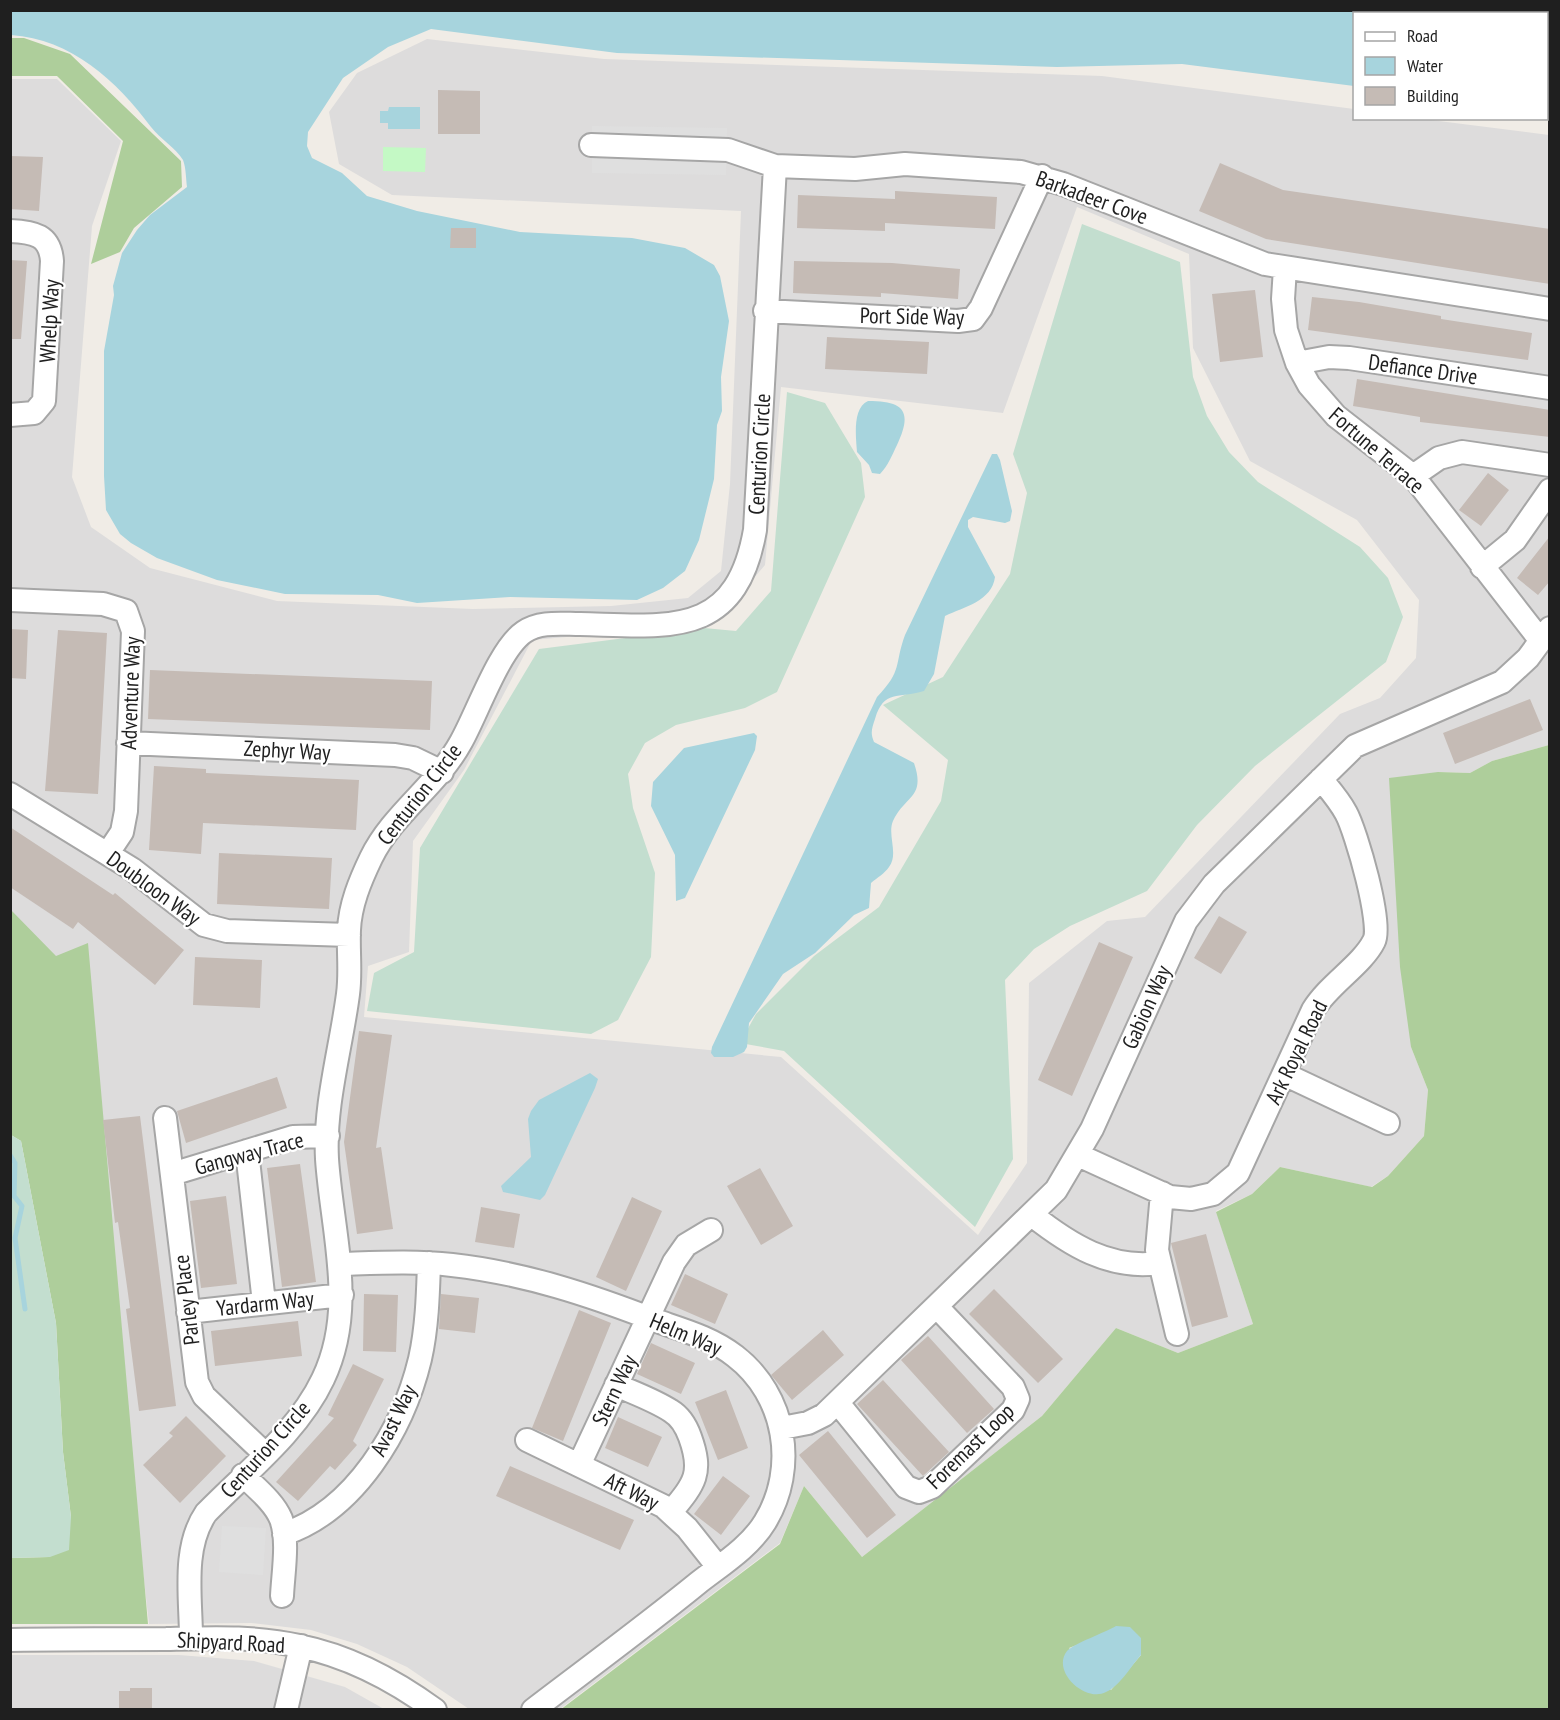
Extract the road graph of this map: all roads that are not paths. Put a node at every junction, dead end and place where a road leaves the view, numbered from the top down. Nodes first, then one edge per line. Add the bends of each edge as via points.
1 (591, 145) dead end
2 (775, 166) junction
3 (1042, 176) junction
4 (10, 231) edge
5 (1285, 268) junction
6 (1550, 309) edge
7 (765, 311) junction
8 (1297, 363) junction
9 (1550, 388) edge
10 (10, 415) edge
11 (1550, 465) edge
12 (1413, 476) junction
13 (1550, 490) edge
14 (1482, 567) junction
15 (10, 600) edge
16 (1545, 634) edge
17 (128, 742) junction
18 (442, 772) junction
19 (1321, 779) junction
20 (10, 794) edge
21 (108, 853) junction
22 (349, 935) junction
23 (1284, 1074) junction
24 (165, 1118) dead end
25 (1388, 1123) dead end
26 (328, 1136) junction
27 (247, 1151) junction
28 (1078, 1155) junction
29 (171, 1174) junction
30 (1162, 1193) junction
31 (1032, 1215) junction
32 (711, 1230) dead end
33 (429, 1263) junction
34 (1159, 1263) junction
35 (339, 1264) junction
36 (342, 1295) junction
37 (264, 1303) junction
38 (937, 1307) junction
39 (188, 1312) junction
40 (648, 1317) junction
41 (1177, 1334) dead end
42 (616, 1385) junction
43 (837, 1403) junction
44 (782, 1428) junction
45 (527, 1440) dead end
46 (265, 1454) junction
47 (579, 1465) junction
48 (243, 1475) junction
49 (671, 1512) junction
50 (284, 1534) junction
51 (718, 1567) junction
52 (282, 1596) dead end
53 (191, 1638) junction
54 (10, 1640) edge
55 (301, 1646) junction
56 (286, 1710) edge
57 (435, 1710) edge
58 (533, 1710) edge

1 - 2 street, Barkadeer Cove via 728,150
2 - 3 street, Barkadeer Cove via 855,169 905,164 999,169
2 - 7 street, Centurion Circle
3 - 5 street, Barkadeer Cove via 1249,258
3 - 7 street, Port Side Way via 973,319
4 - 10 street, Whelp Way via 43,238 49,244 52,261 44,401 34,413
5 - 6 street, Barkadeer Cove
5 - 8 street, Fortune Terrace via 1284,315
7 - 18 street, Centurion Circle via 755,530 751,554 735,588 710,612 691,621 657,626 545,624 524,631 504,657
8 - 9 street, Defiance Drive via 1349,358
8 - 12 street, Fortune Terrace via 1309,385 1336,416
11 - 12 street via 1462,452 1450,453
12 - 14 street, Fortune Terrace
13 - 14 street via 1515,540
14 - 16 street, Fortune Terrace
15 - 17 street, Adventure Way via 103,604 126,611 133,630
16 - 19 street, Gabion Way via 1516,671 1502,681 1355,746
17 - 18 street, Zephyr Way via 395,754
17 - 21 street, Adventure Way via 124,822
18 - 22 street, Centurion Circle via 400,814 373,854 353,902
19 - 23 street, Ark Royal Road via 1346,813 1353,831 1378,933 1369,949 1321,997
19 - 28 street, Gabion Way via 1214,884 1186,921
20 - 21 street, Doubloon Way
21 - 22 street, Doubloon Way via 194,919 214,929
22 - 26 street, Centurion Circle via 349,990
23 - 25 street
23 - 30 street, Ark Royal Road via 1232,1181 1203,1197 1180,1199
24 - 29 street, Parley Place
26 - 27 street, Gangway Trace via 293,1137
26 - 35 street, Centurion Circle
27 - 29 street, Gangway Trace
27 - 37 street
28 - 30 street, Ark Royal Road
28 - 31 street, Gabion Way via 1056,1190
29 - 39 street, Parley Place
30 - 34 street via 1157,1234
31 - 34 street via 1068,1241 1116,1263
31 - 38 street, Gabion Way
32 - 40 street, Stern Way via 680,1252
33 - 35 street, Helm Way
33 - 40 street, Helm Way via 544,1281
33 - 50 street, Avast Way via 420,1360 393,1430 367,1470 320,1518
34 - 41 street
35 - 36 street, Centurion Circle
36 - 37 street, Yardarm Way
36 - 46 street, Centurion Circle via 337,1336 323,1379 304,1410
37 - 39 street, Yardarm Way
38 - 43 street, Gabion Way
38 - 43 street, Foremast Loop via 1013,1387 1018,1399 1013,1410 932,1487 919,1492 906,1487
39 - 46 street, Parley Place via 200,1389
40 - 42 street, Stern Way
40 - 44 street, Helm Way via 707,1340 737,1357 766,1390
42 - 47 street, Stern Way
42 - 49 street via 672,1411 687,1428 698,1469 686,1495
43 - 44 street, Gabion Way via 808,1423
44 - 51 street, Helm Way via 784,1465 775,1503 750,1540
45 - 47 street, Aft Way
46 - 48 street, Centurion Circle
47 - 49 street, Aft Way
48 - 50 street via 274,1508
48 - 53 street, Centurion Circle via 206,1513 193,1538
49 - 51 street, Aft Way
50 - 52 street
51 - 58 street, Helm Way
53 - 54 street, Shipyard Road
53 - 55 street, Shipyard Road via 249,1639
55 - 56 street
55 - 57 street, Shipyard Road via 384,1676

